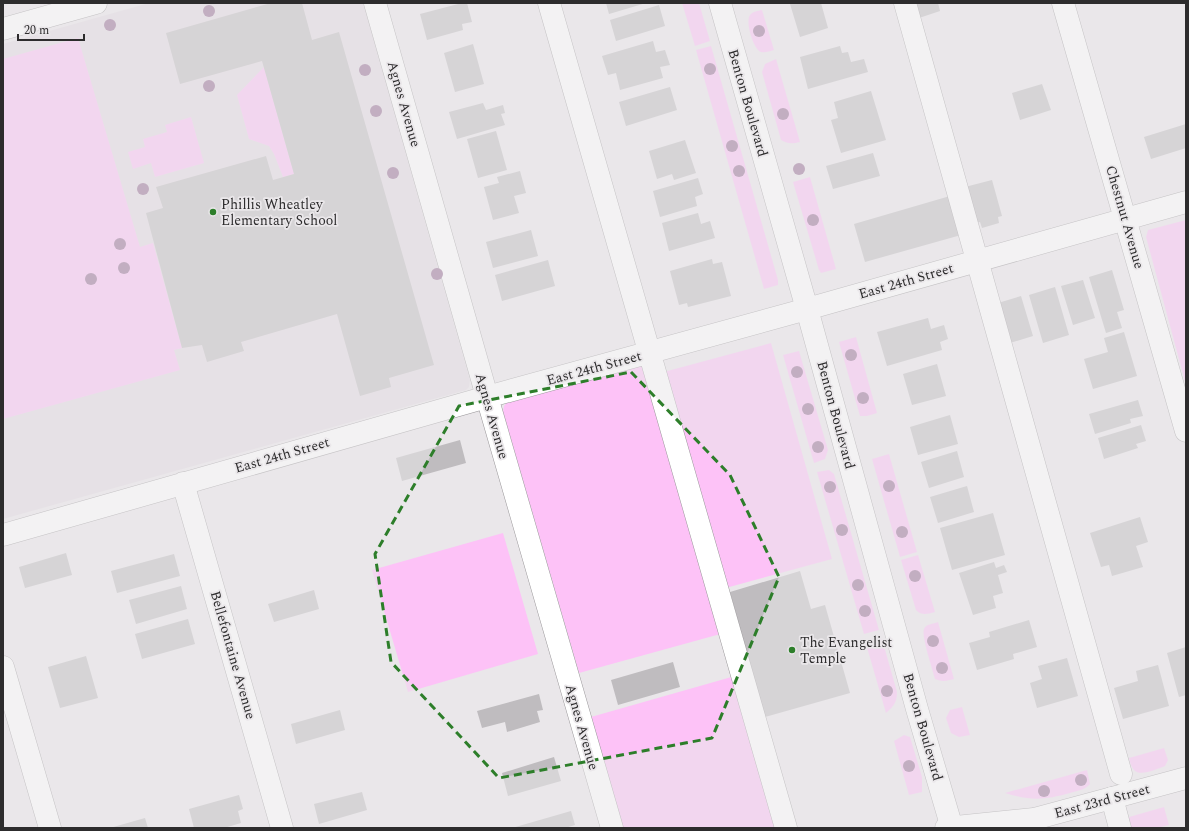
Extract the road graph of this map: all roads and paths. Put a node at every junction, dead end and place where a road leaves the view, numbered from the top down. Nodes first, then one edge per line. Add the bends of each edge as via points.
1 (96, 3) edge
2 (375, 3) edge
3 (549, 3) edge
4 (720, 3) edge
5 (905, 3) edge
6 (1063, 3) edge
7 (48, 10) edge
8 (3, 29) edge
9 (1186, 202) edge
10 (1126, 219) junction
11 (978, 261) junction
12 (807, 309) junction
13 (649, 352) junction
14 (487, 397) junction
15 (1186, 431) edge
16 (183, 483) junction
17 (3, 535) edge
18 (3, 668) edge
19 (1121, 774) dead end
20 (1186, 778) edge
21 (1112, 798) junction
22 (50, 828) edge
23 (282, 828) edge
24 (612, 828) edge
25 (786, 828) edge
26 (950, 828) edge
27 (1120, 828) edge

1 - 7 street
2 - 14 street, Agnes Avenue
3 - 13 street
4 - 12 street, Benton Boulevard
5 - 11 street
6 - 10 street, Chestnut Avenue
7 - 8 street
9 - 10 street, East 24th Street
10 - 11 street, East 24th Street
10 - 15 street, Chestnut Avenue
11 - 12 street, East 24th Street
11 - 19 street
12 - 13 street, East 24th Street
12 - 26 street, Benton Boulevard
13 - 14 street, East 24th Street
13 - 25 street
14 - 16 street, East 24th Street
14 - 24 street, Agnes Avenue
16 - 17 street, East 24th Street
16 - 23 street, Bellefontaine Avenue
18 - 22 street
20 - 21 street, East 23rd Street
21 - 26 street, East 23rd Street via 1034,819
21 - 27 street

